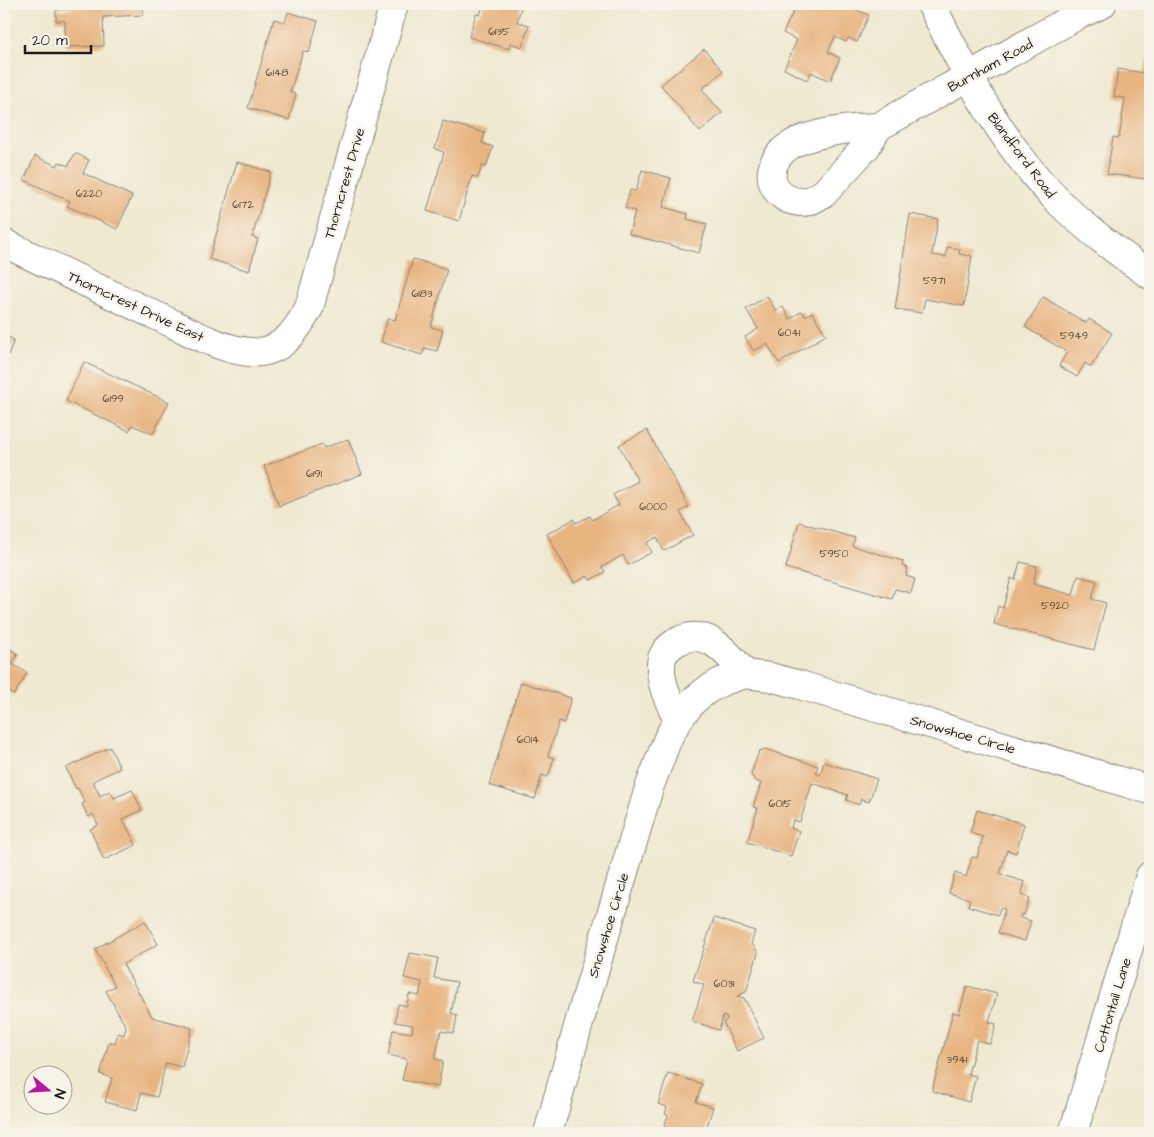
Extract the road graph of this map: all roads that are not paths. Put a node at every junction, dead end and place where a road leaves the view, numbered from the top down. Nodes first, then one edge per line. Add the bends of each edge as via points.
1 (394, 4) edge
2 (932, 4) edge
3 (1102, 4) edge
4 (968, 78) junction
5 (878, 127) dead end
6 (4, 244) edge
7 (1150, 275) edge
8 (273, 349) joint
9 (745, 674) junction
10 (678, 720) junction
11 (1150, 790) edge
12 (1150, 876) edge
13 (548, 1133) edge
14 (1073, 1133) edge

1 - 8 street, Thorncrest Drive via 308,308 288,339
2 - 4 street, Blandford Road
3 - 4 street, Burnham Road
4 - 5 street, Burnham Road
4 - 7 street, Blandford Road via 998,128 1057,201
6 - 8 street, Thorncrest Drive East via 222,345 243,352
9 - 10 street, Snowshoe Circle via 707,690
9 - 10 street via 711,640 692,637 669,647 661,663 662,680
9 - 11 street, Snowshoe Circle via 800,685
10 - 13 street, Snowshoe Circle via 662,751 649,788
12 - 14 street, Cottontail Lane

